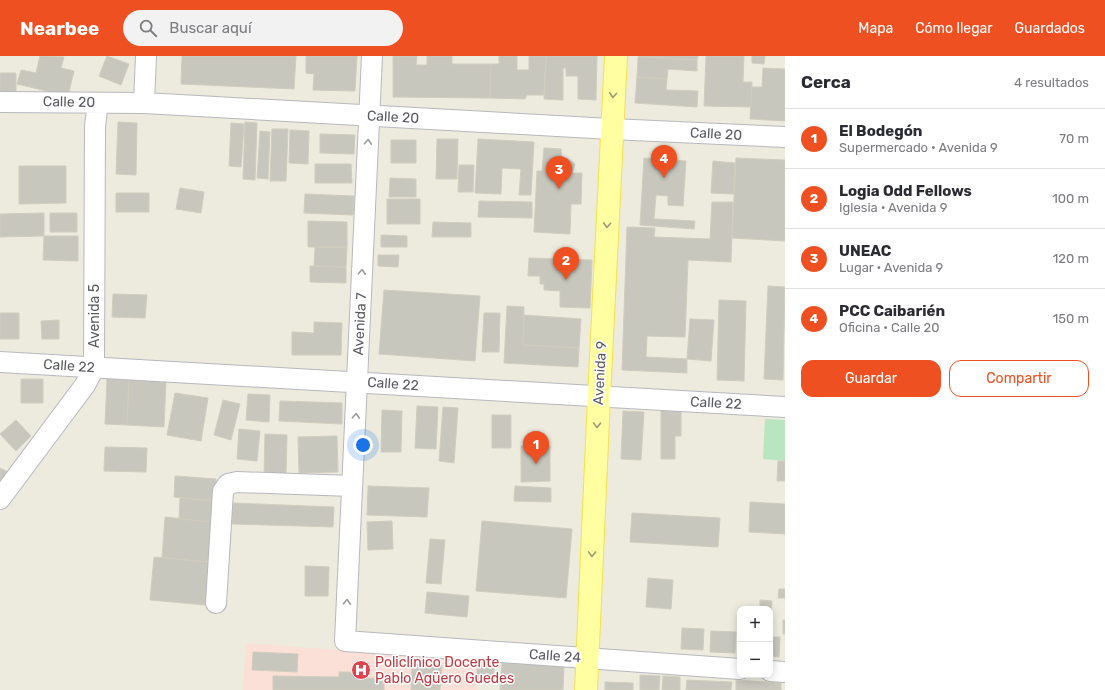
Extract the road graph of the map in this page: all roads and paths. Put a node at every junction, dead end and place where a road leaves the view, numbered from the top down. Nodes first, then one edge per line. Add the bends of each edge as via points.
1 (372, 56) edge
2 (616, 56) edge
3 (144, 57) edge
4 (0, 102) edge
5 (98, 103) junction
6 (144, 103) junction
7 (369, 116) junction
8 (611, 129) junction
9 (785, 137) edge
10 (0, 362) edge
11 (94, 368) junction
12 (357, 382) junction
13 (599, 397) junction
14 (785, 407) edge
15 (352, 486) junction
16 (0, 499) edge
17 (216, 603) dead end
18 (345, 641) joint
19 (587, 659) junction
20 (737, 669) edge
21 (773, 671) edge
22 (785, 672) edge
23 (586, 690) edge

1 - 7 street, Avenida 7
2 -> 8 main road, Avenida 9
3 - 6 street
4 - 5 street, Calle 20
5 - 6 street, Calle 20
5 - 11 street, Avenida 5 via 95,126
6 - 7 street, Calle 20
7 - 8 street, Calle 20
12 -> 7 street, Avenida 7
8 - 9 street, Calle 20
8 -> 13 main road, Avenida 9
10 - 11 street, Calle 22
11 - 12 street, Calle 22
11 - 16 street, Avenida 5 via 85,385
12 - 13 street, Calle 22
15 -> 12 street, Avenida 7
13 - 14 street, Calle 22
13 -> 19 main road, Avenida 9
15 - 17 street via 236,482 228,484 223,491
18 -> 15 street, Avenida 7
18 - 19 street, Calle 24
19 - 20 street, Calle 24
19 - 23 main road, Avenida 9
21 - 22 street

